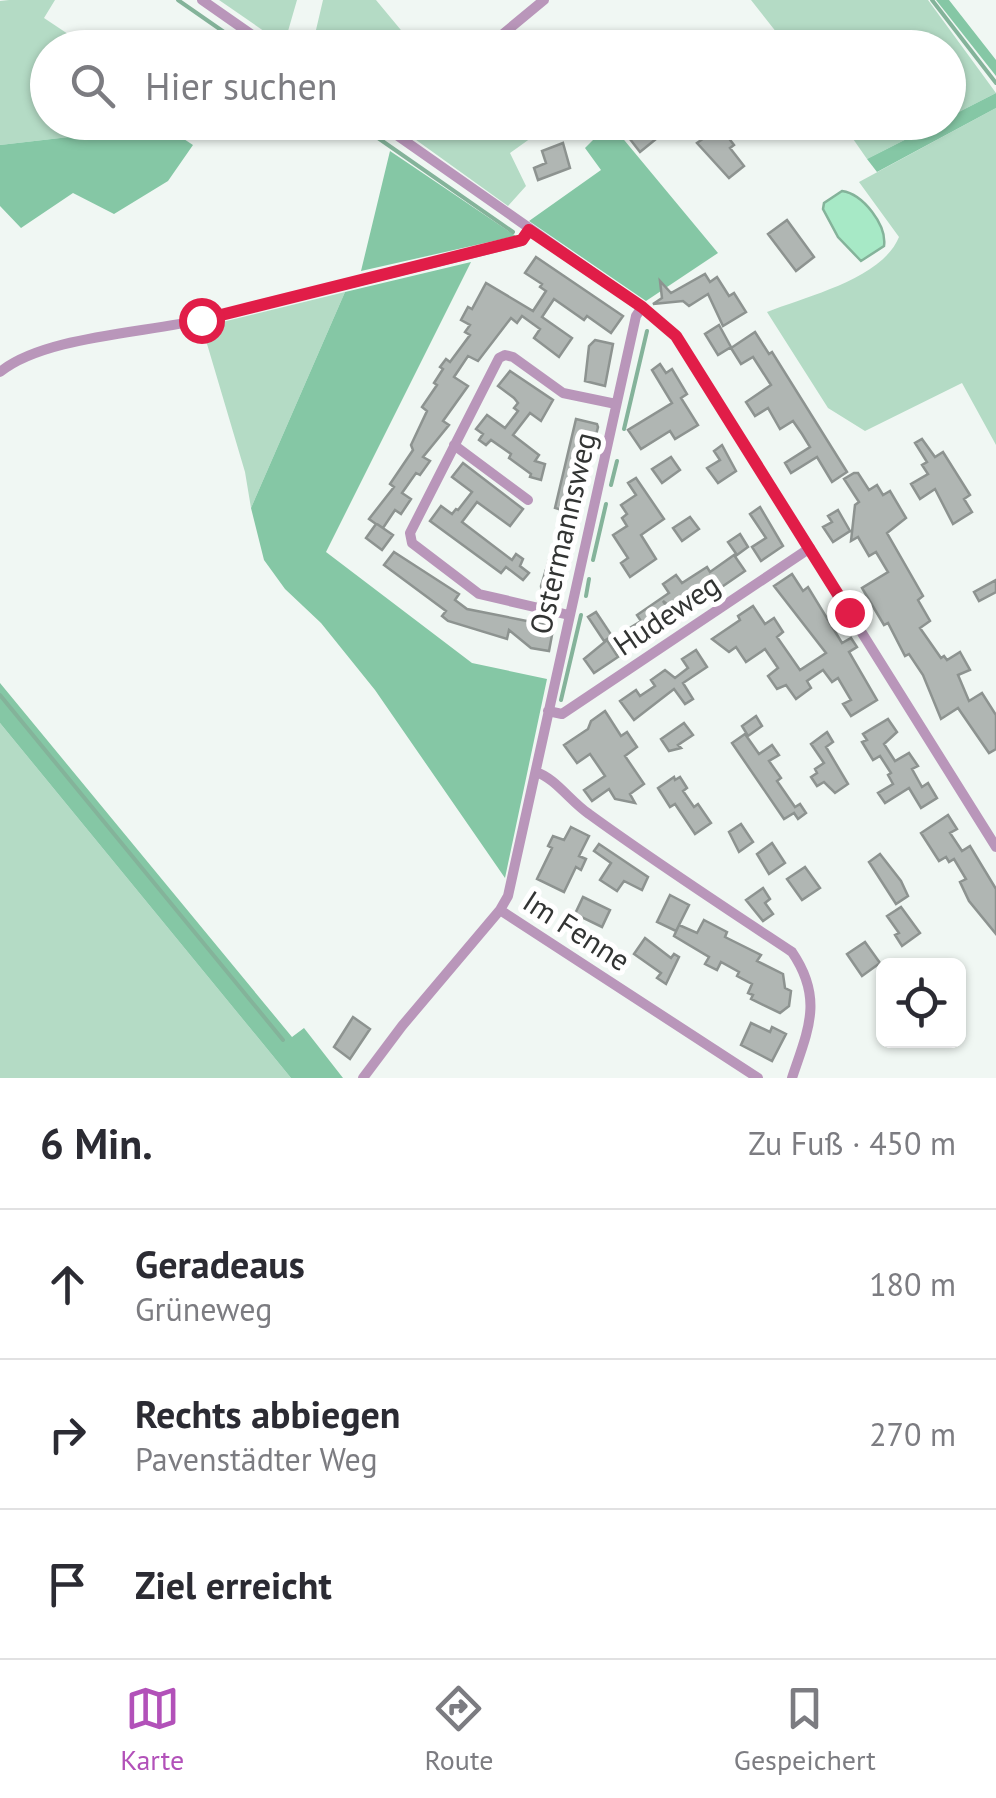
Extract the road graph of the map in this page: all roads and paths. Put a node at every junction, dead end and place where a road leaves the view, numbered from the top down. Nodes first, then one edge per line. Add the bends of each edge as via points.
1 (202, 0) edge
2 (544, 0) edge
3 (245, 30) edge
4 (508, 30) edge
5 (406, 140) edge
6 (529, 230) junction
7 (642, 307) junction
8 (0, 372) edge
9 (616, 404) junction
10 (454, 445) junction
11 (528, 500) dead end
12 (810, 548) junction
13 (569, 615) junction
14 (548, 711) junction
15 (536, 772) junction
16 (996, 847) edge
17 (500, 910) junction
18 (362, 1078) edge
19 (758, 1078) edge
20 (792, 1078) edge

1 - 3 street
2 - 4 street
5 - 6 street
6 - 7 street
6 - 8 street via 522,240 201,320 42,348
7 - 9 street, Ostermannsweg
7 - 12 street via 676,336
9 - 10 street via 563,393 505,355
9 - 13 street, Ostermannsweg
10 - 11 street
10 - 13 street via 410,533 412,543 479,594
12 - 14 street, Hudeweg via 562,714
12 - 16 street
13 - 14 street, Ostermannsweg
14 - 15 street, Ostermannsweg
15 - 17 street, Ostermannsweg
15 - 20 street via 792,952 803,968 813,1016
17 - 18 street, Im Fenne
17 - 19 street, Im Fenne

